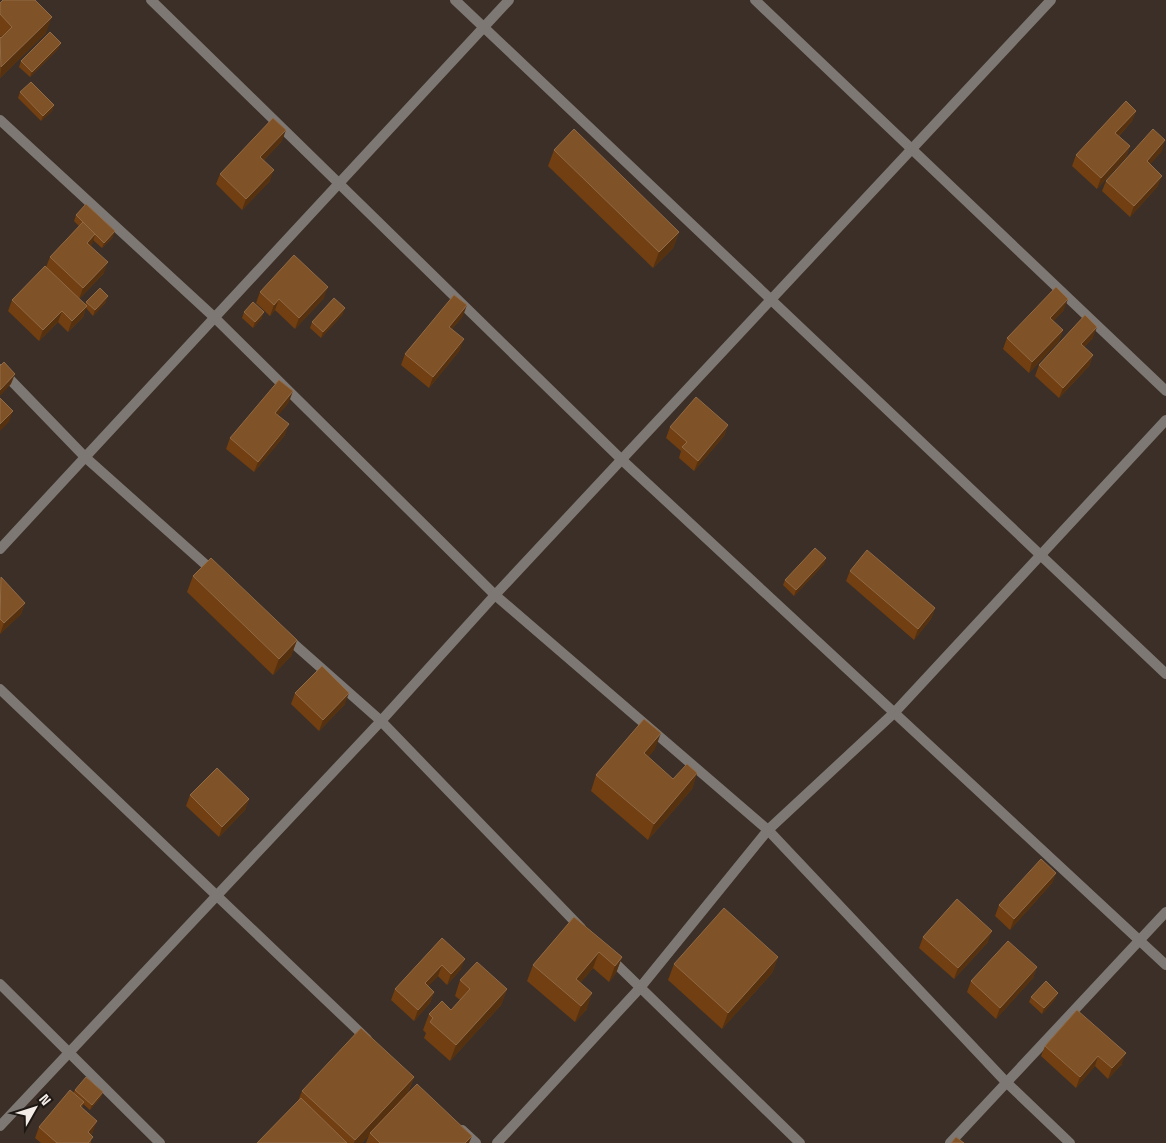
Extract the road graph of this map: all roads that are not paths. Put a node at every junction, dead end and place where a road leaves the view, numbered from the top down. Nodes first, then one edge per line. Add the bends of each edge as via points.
1 (151, 0) edge
2 (455, 0) edge
3 (509, 0) edge
4 (755, 0) edge
5 (1051, 0) edge
6 (484, 27) junction
7 (0, 120) edge
8 (912, 149) junction
9 (338, 184) junction
10 (771, 300) junction
11 (214, 317) junction
12 (0, 369) edge
13 (1166, 391) edge
14 (1166, 420) edge
15 (85, 457) junction
16 (622, 460) junction
17 (0, 549) edge
18 (1041, 555) junction
19 (226, 583) edge
20 (495, 595) junction
21 (277, 629) edge
22 (1166, 674) edge
23 (0, 689) edge
24 (895, 712) junction
25 (381, 721) junction
26 (768, 830) junction
27 (215, 895) junction
28 (1166, 912) edge
29 (585, 933) edge
30 (1140, 941) junction
31 (606, 954) edge
32 (1166, 965) edge
33 (0, 984) edge
34 (640, 989) junction
35 (374, 1046) edge
36 (68, 1052) junction
37 (1006, 1082) junction
38 (454, 1122) edge
39 (0, 1126) edge
40 (160, 1143) edge
41 (476, 1143) edge
42 (497, 1143) edge
43 (800, 1143) edge
44 (950, 1143) edge
45 (1070, 1143) edge

1 - 9 street
2 - 6 street
3 - 6 street
4 - 8 street
5 - 8 street
6 - 9 street
6 - 10 street
7 - 11 street
8 - 10 street
8 - 13 street
9 - 11 street
9 - 16 street
10 - 16 street
10 - 18 street
11 - 15 street
11 - 20 street
12 - 15 street
14 - 18 street
15 - 17 street
15 - 19 street
16 - 20 street
16 - 24 street
18 - 22 street
18 - 24 street
20 - 25 street
20 - 26 street
21 - 25 street
23 - 27 street
24 - 26 street
24 - 30 street
25 - 27 street
25 - 29 street
26 - 34 street
26 - 37 street
27 - 35 street
27 - 36 street
28 - 30 street
30 - 32 street
30 - 37 street
31 - 34 street
33 - 36 street
34 - 42 street
34 - 43 street
36 - 39 street
36 - 40 street
37 - 44 street
37 - 45 street
38 - 41 street

